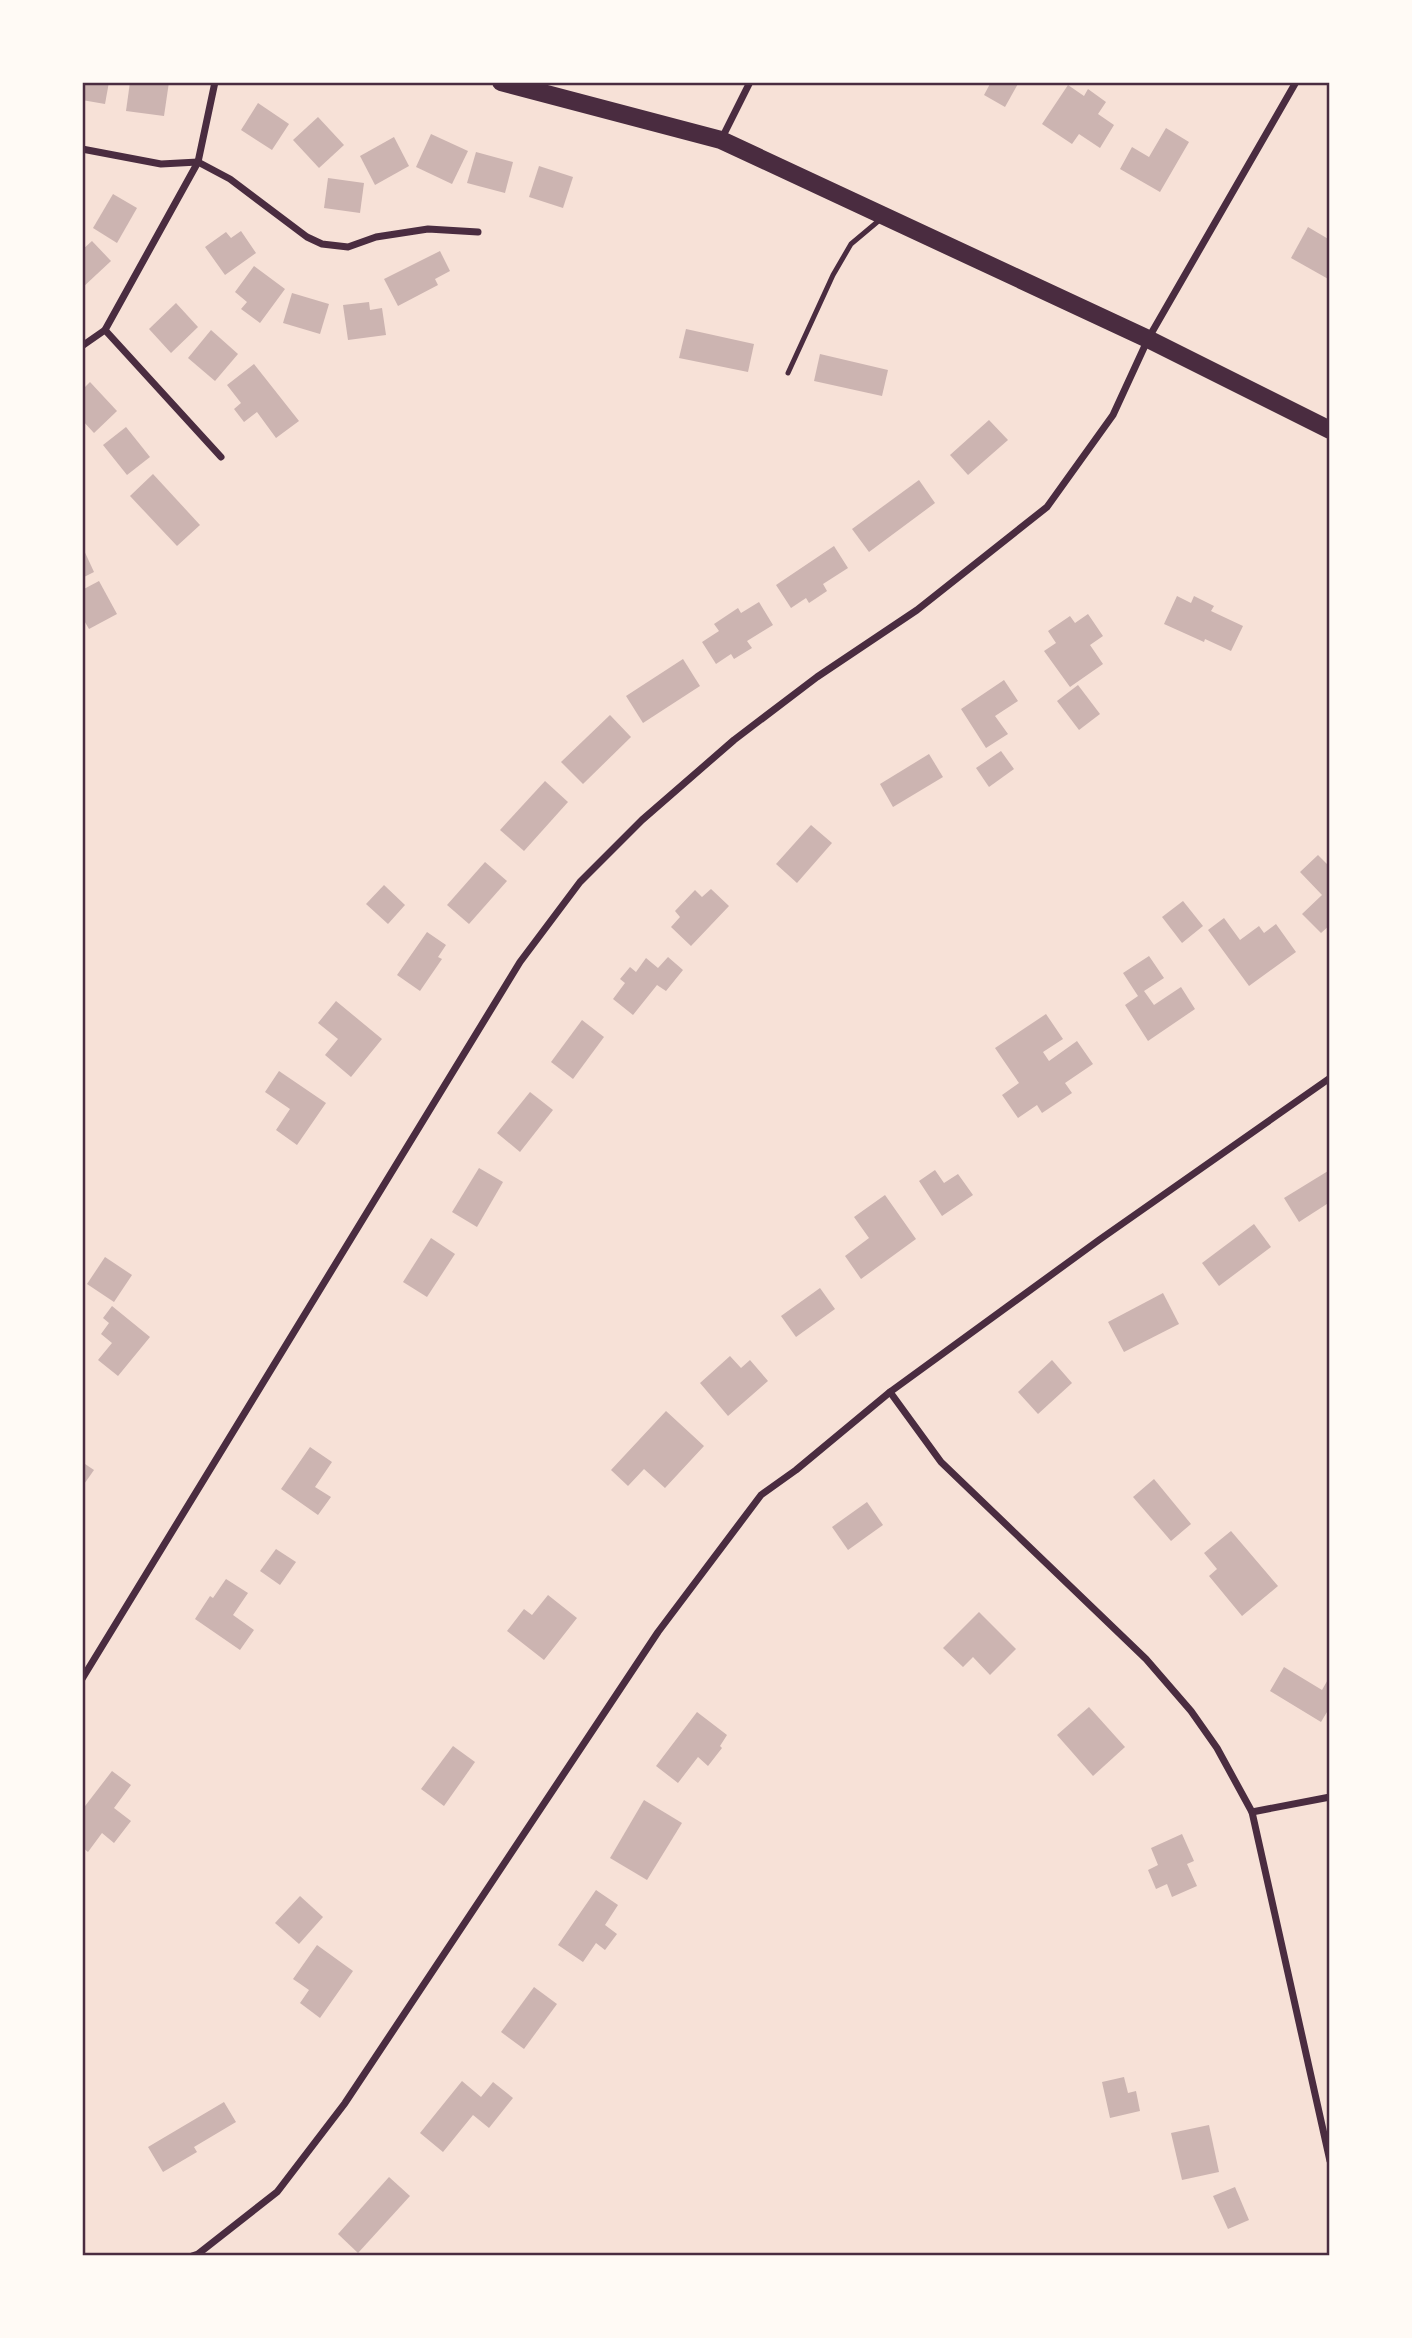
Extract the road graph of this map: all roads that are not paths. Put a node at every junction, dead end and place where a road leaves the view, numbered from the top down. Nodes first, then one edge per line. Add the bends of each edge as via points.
1 (215, 82) edge
2 (502, 82) edge
3 (750, 82) edge
4 (1296, 82) edge
5 (722, 140) junction
6 (82, 149) edge
7 (198, 162) junction
8 (884, 216) junction
9 (478, 232) dead end
10 (105, 330) junction
11 (1149, 339) junction
12 (82, 346) edge
13 (788, 373) dead end
14 (1330, 429) edge
15 (220, 457) dead end
16 (1330, 1078) edge
17 (890, 1392) junction
18 (82, 1679) edge
19 (1330, 1797) edge
20 (1252, 1812) junction
21 (1330, 2161) edge
22 (192, 2256) edge

1 - 7 street
2 - 5 main road
3 - 5 street
4 - 11 street
5 - 8 main road
6 - 7 street via 161,164
7 - 9 street via 230,178 321,244 348,247 376,237 428,229
7 - 10 street
8 - 11 main road
8 - 13 lane via 851,244
10 - 12 street
10 - 15 street
11 - 14 main road
11 - 18 street via 1113,415 1047,507 917,610 734,740 642,820 580,882 520,962
16 - 17 street
17 - 20 street via 941,1462 1146,1659 1217,1748
17 - 22 street via 761,1495 650,1643 345,2103 276,2192
19 - 20 street
20 - 21 street

